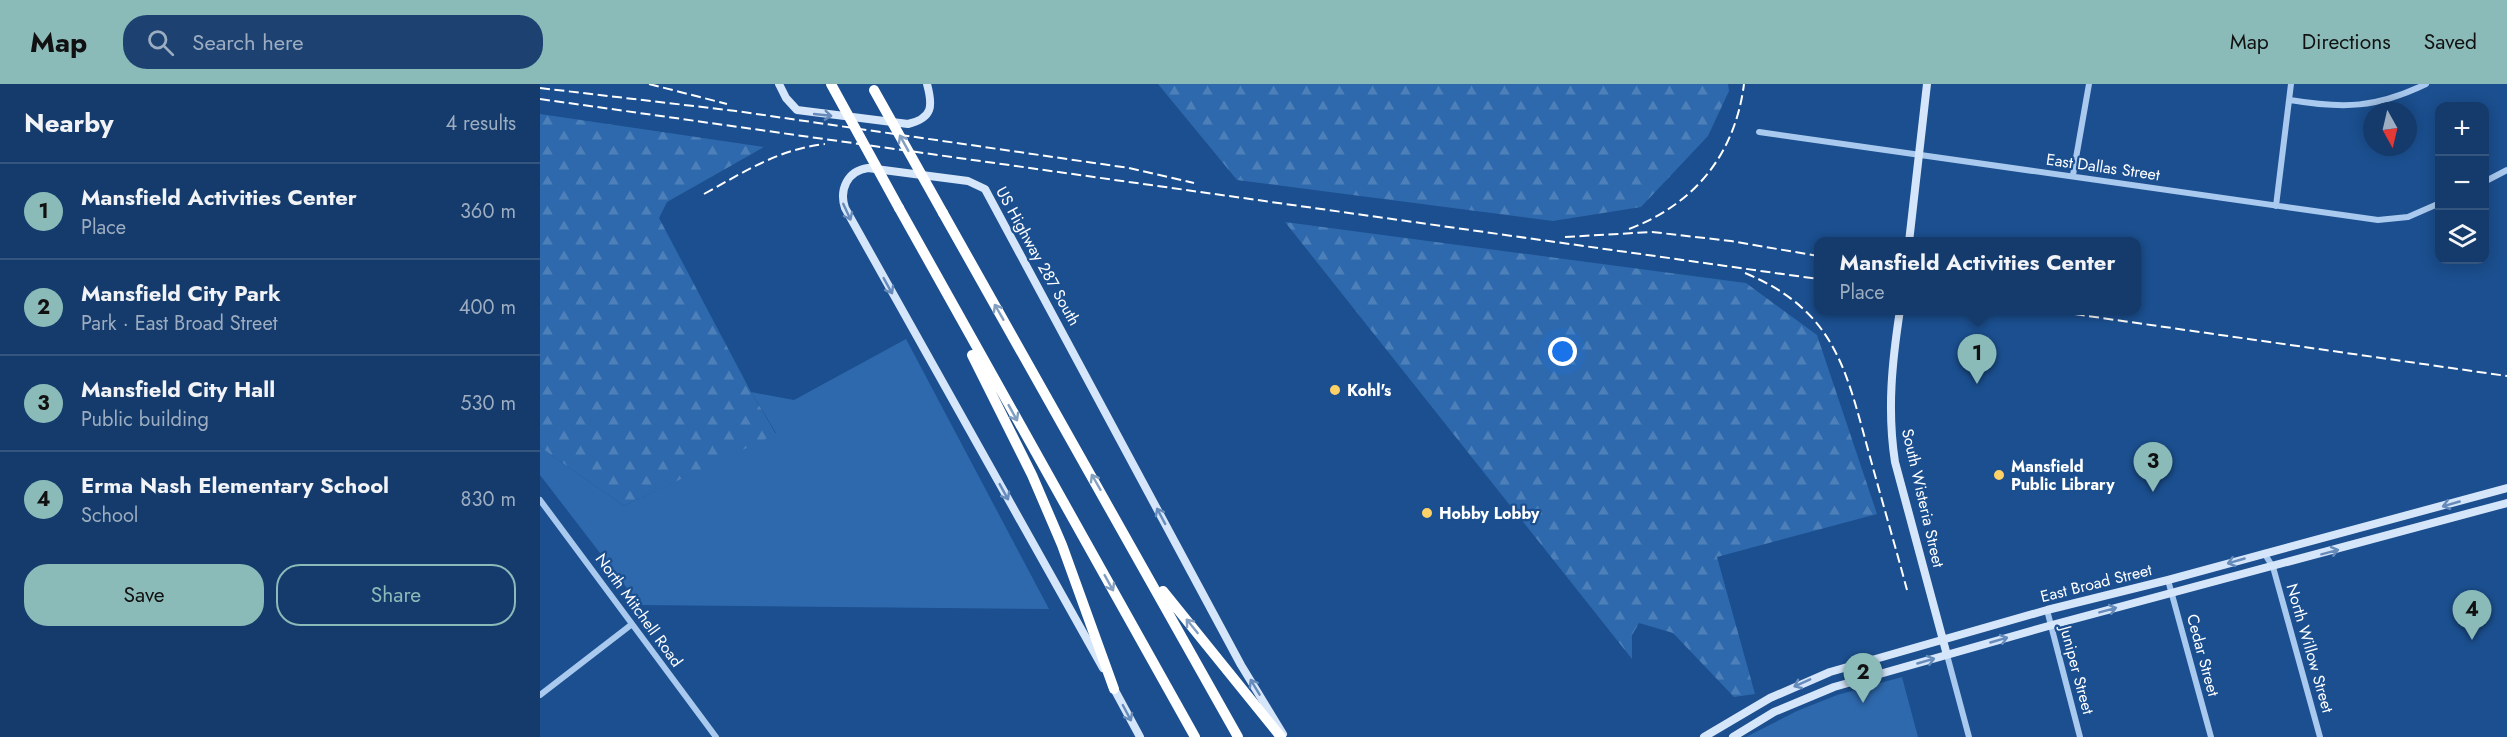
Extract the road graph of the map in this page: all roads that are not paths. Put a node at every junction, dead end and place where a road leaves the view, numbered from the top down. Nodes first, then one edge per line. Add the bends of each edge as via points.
1 (779, 84) edge
2 (831, 84) edge
3 (927, 84) edge
4 (1927, 84) edge
5 (2089, 84) edge
6 (2291, 84) edge
7 (2426, 84) edge
8 (873, 87) edge
9 (2290, 100) junction
10 (1759, 132) dead end
11 (1920, 154) junction
12 (2507, 170) edge
13 (2073, 175) junction
14 (2489, 179) edge
15 (2435, 204) edge
16 (2276, 206) junction
17 (1910, 237) edge
18 (933, 271) junction
19 (1899, 315) edge
20 (2507, 488) edge
21 (2485, 494) junction
22 (540, 500) edge
23 (2507, 503) edge
24 (2489, 508) junction
25 (2275, 551) junction
26 (2264, 553) junction
27 (2273, 567) junction
28 (1145, 569) junction
29 (2168, 580) junction
30 (2172, 593) junction
31 (2047, 610) junction
32 (632, 624) junction
33 (2052, 626) junction
34 (1943, 641) junction
35 (1947, 655) junction
36 (1830, 672) junction
37 (1834, 687) junction
38 (1114, 689) junction
39 (540, 695) edge
40 (1770, 698) junction
41 (1774, 712) junction
42 (716, 737) edge
43 (1140, 737) edge
44 (1195, 737) edge
45 (1238, 737) edge
46 (1283, 737) edge
47 (1704, 737) edge
48 (1733, 737) edge
49 (1969, 737) edge
50 (2080, 737) edge
51 (2211, 737) edge
52 (2320, 737) edge

1 -> 3 street via 797,110 908,124 927,115
2 - 18 highway, bridge
4 - 11 street
5 - 13 street
6 - 9 street
7 - 9 street via 2388,101 2347,106
28 -> 8 highway, bridge
9 - 16 street
10 - 11 street, East Dallas Street
11 - 13 street, East Dallas Street
11 - 17 street
12 - 14 street
13 - 16 street, East Dallas Street
15 - 16 street, East Dallas Street via 2408,217 2378,220
18 - 38 highway via 942,300 1041,495
18 -> 44 highway
19 - 34 street, South Wisteria Street via 1890,430
20 - 21 street, East Broad Street
21 - 24 street
21 -> 25 street, East Broad Street
22 - 32 street, North Mitchell Road
23 - 24 street, East Broad Street
27 -> 24 street, East Broad Street
25 - 26 street, East Broad Street
25 - 27 street, North Willow Street
26 - 27 street, North Willow Street
26 -> 29 street, East Broad Street
27 - 30 street, East Broad Street
27 - 52 street, North Willow Street
28 - 45 highway
46 -> 28 highway
29 - 30 street, Cedar Street
29 - 31 street, East Broad Street
33 -> 30 street, East Broad Street
30 - 51 street, Cedar Street
31 - 33 street, Juniper Street
31 - 34 street, East Broad Street
32 - 39 street
32 - 42 street, North Mitchell Road
35 -> 33 street, East Broad Street
33 - 50 street, Juniper Street
34 - 35 street, South Wisteria Street
34 - 36 street, East Broad Street
37 -> 35 street, East Broad Street
35 - 49 street
36 - 37 street
36 -> 40 street, East Broad Street
37 - 41 street, East Broad Street
38 -> 43 street, US Highway 287 South
46 -> 38 street, US Highway 287 South via 985,189 968,181 868,168 857,171 844,187 845,208
40 - 41 street
40 - 47 street, East Broad Street
41 - 48 street, East Broad Street

